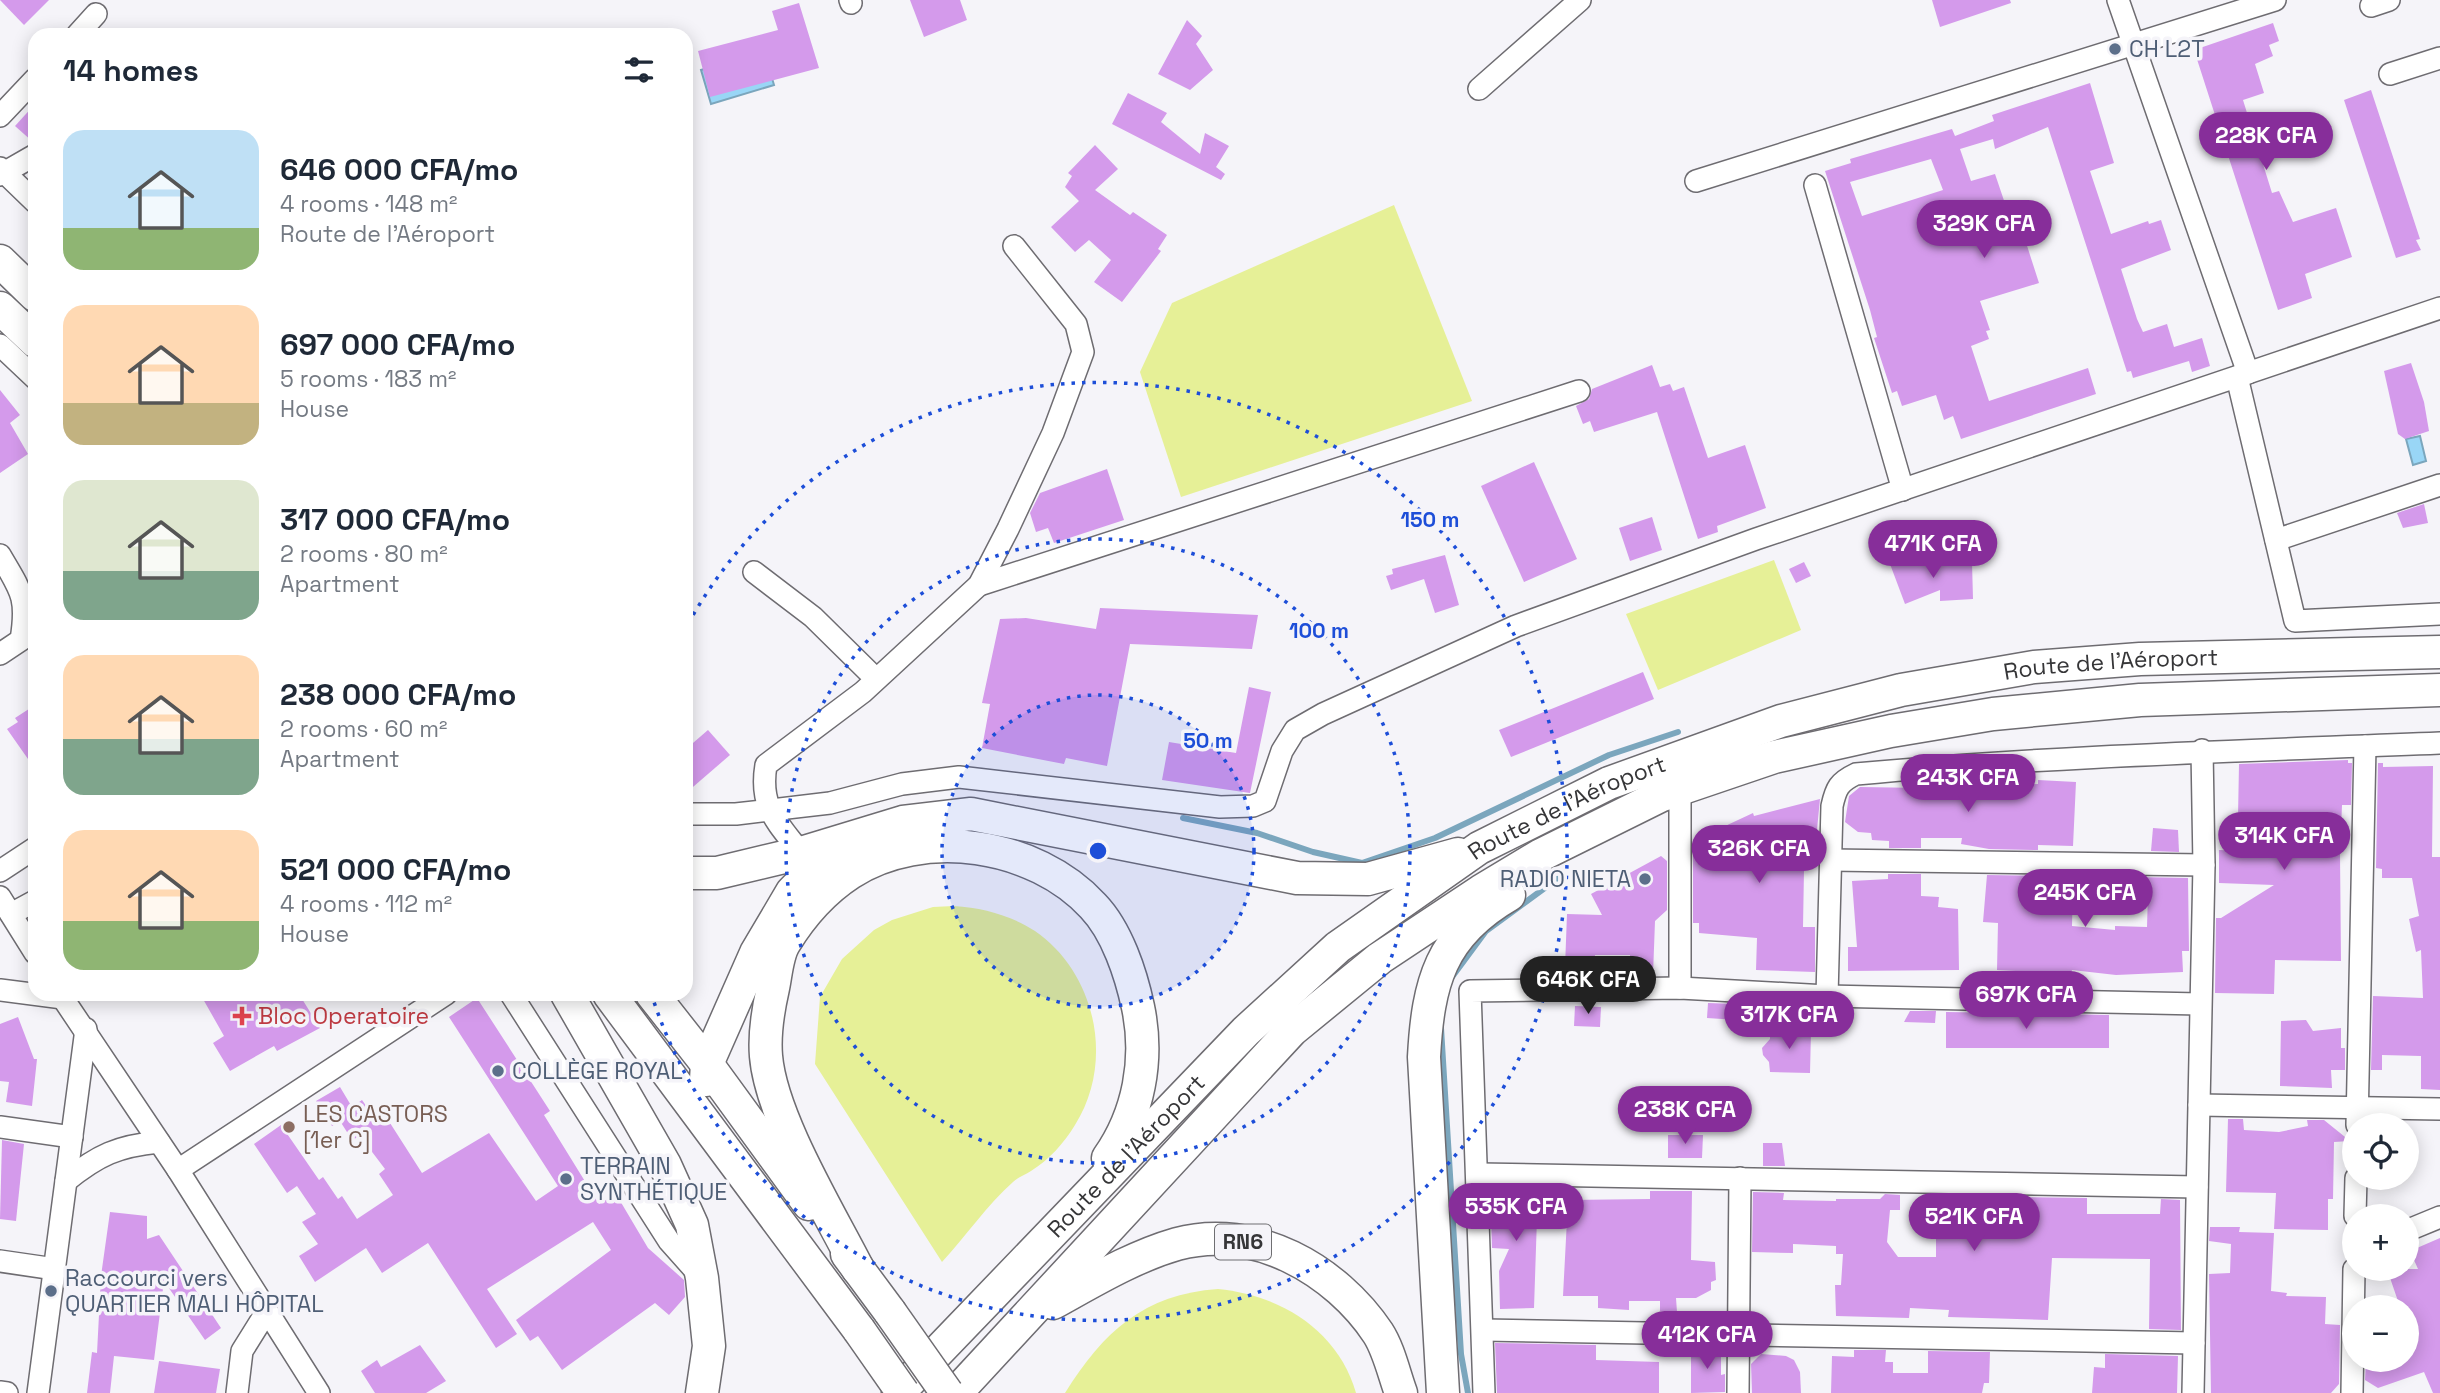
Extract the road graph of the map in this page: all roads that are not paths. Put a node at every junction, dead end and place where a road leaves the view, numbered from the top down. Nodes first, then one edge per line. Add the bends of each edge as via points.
1 (1580, 0) edge
2 (2118, 0) edge
3 (2275, 0) edge
4 (96, 14) dead end
5 (83, 28) edge
6 (2133, 46) junction
7 (2440, 58) edge
8 (2390, 74) dead end
9 (28, 86) edge
10 (1479, 89) dead end
11 (0, 116) edge
12 (28, 158) edge
13 (1, 172) edge
14 (1696, 181) dead end
15 (1815, 185) dead end
16 (28, 196) edge
17 (1014, 246) dead end
18 (0, 261) edge
19 (28, 288) edge
20 (0, 308) edge
21 (2440, 308) edge
22 (28, 334) edge
23 (0, 345) edge
24 (28, 371) edge
25 (2242, 375) junction
26 (1579, 391) dead end
27 (2440, 485) edge
28 (1902, 490) junction
29 (2276, 540) junction
30 (0, 555) edge
31 (754, 572) dead end
32 (979, 585) junction
33 (2440, 614) edge
34 (2440, 652) edge
35 (0, 654) edge
36 (876, 678) junction
37 (2440, 690) edge
38 (2440, 743) edge
39 (2365, 746) junction
40 (2202, 750) junction
41 (1671, 793) junction
42 (768, 810) junction
43 (693, 814) edge
44 (841, 842) junction
45 (1479, 848) junction
46 (28, 853) edge
47 (801, 853) junction
48 (1830, 860) junction
49 (2204, 865) junction
50 (0, 871) edge
51 (693, 873) edge
52 (28, 902) edge
53 (6, 905) edge
54 (28, 941) edge
55 (1680, 988) junction
56 (0, 990) edge
57 (28, 993) edge
58 (1827, 996) junction
59 (66, 1001) edge
60 (435, 1001) edge
61 (515, 1001) edge
62 (571, 1001) edge
63 (614, 1001) edge
64 (658, 1001) edge
65 (2200, 1004) junction
66 (86, 1029) junction
67 (707, 1064) junction
68 (2199, 1105) junction
69 (2440, 1109) edge
70 (2357, 1113) edge
71 (2393, 1113) edge
72 (2342, 1115) edge
73 (703, 1116) junction
74 (0, 1127) edge
75 (72, 1137) junction
76 (159, 1142) junction
77 (178, 1170) junction
78 (1479, 1174) junction
79 (1740, 1178) junction
80 (66, 1181) junction
81 (2197, 1187) junction
82 (1066, 1216) junction
83 (2440, 1217) edge
84 (2419, 1226) edge
85 (0, 1261) edge
86 (55, 1269) junction
87 (858, 1269) junction
88 (702, 1278) junction
89 (2354, 1281) edge
90 (267, 1311) junction
91 (1030, 1316) junction
92 (1484, 1330) junction
93 (1738, 1334) junction
94 (2194, 1343) junction
95 (0, 1392) edge
96 (7, 1393) edge
97 (38, 1393) edge
98 (237, 1393) edge
99 (319, 1393) edge
100 (702, 1393) edge
101 (898, 1393) edge
102 (903, 1393) edge
103 (947, 1393) edge
104 (956, 1393) edge
105 (1401, 1393) edge
106 (1443, 1393) edge
107 (1484, 1393) edge
108 (1738, 1393) edge
109 (2193, 1393) edge
110 (2352, 1393) edge

1 - 10 street
2 - 6 street
3 - 6 street
4 - 5 street
6 - 14 street
6 - 25 street
7 - 8 street
9 - 11 street
12 - 13 street
13 - 16 street
15 - 28 street
17 - 32 street via 1076,324 1083,352 1053,433
18 - 19 highway
20 - 22 highway
21 - 25 street
23 - 24 street
25 - 28 street
25 - 29 street
26 - 32 street
27 - 29 street
28 - 42 street via 1516,626 1324,714 1295,730 1282,751 1265,801 1252,806 1220,807 959,777 902,784 830,803
29 - 33 street via 2295,621
30 - 35 street via 24,596 24,618 21,640
31 - 36 street via 813,617
32 - 36 street
34 - 45 highway, Route de l'Aéroport via 2140,659 2034,667 1901,690 1781,721 1609,783
36 - 42 street via 766,765 762,788
37 - 41 highway, Route de l'Aéroport via 2140,699 1993,713 1774,757
38 - 39 street
39 - 40 street
39 - 70 street
40 - 48 street via 1856,774 1836,788
40 - 49 street
41 - 55 street
41 - 91 highway, Route de l'Aéroport via 1541,855 1380,958 1292,1030
41 - 106 highway via 1504,898 1461,933 1438,967 1426,1007 1424,1058
42 - 43 street
42 - 47 street
44 - 45 highway via 903,822 971,814 1297,878 1368,879
44 - 47 highway
44 - 67 highway via 792,892 756,953
45 - 82 highway, Route de l'Aéroport via 1338,947 1246,1031
46 - 50 street
47 - 51 highway via 717,873
48 - 49 street
48 - 58 street
49 - 65 street
52 - 53 street
53 - 54 street
55 - 58 street
55 - 78 street via 1470,991
56 - 57 street
58 - 65 street
59 - 66 street
60 - 77 street
61 - 88 street via 669,1241
62 - 88 highway via 665,1165 692,1225
63 - 73 highway
64 - 67 highway
65 - 68 street
66 - 75 street
66 - 76 street
67 - 73 highway
67 - 87 highway
68 - 72 street
68 - 81 street
69 - 71 street
73 - 102 highway, bridge
74 - 75 street
75 - 80 street
76 - 77 street
76 - 80 street via 129,1144 94,1158
77 - 90 street
78 - 79 street
78 - 92 street
79 - 81 street
79 - 93 street
80 - 86 street
81 - 94 street
82 - 87 highway via 1121,1138 1140,1085 1144,1035 1135,990 1119,950 1094,907 1056,875 1006,853 950,845 896,853 851,872 818,899 783,944 766,1018 766,1058 791,1138
82 - 101 highway, Route de l'Aéroport
83 - 84 street
85 - 86 street
86 - 97 street
87 - 103 highway, bridge
88 - 100 highway via 709,1346
89 - 110 street
90 - 98 street via 242,1351
90 - 99 street
91 - 104 highway, Route de l'Aéroport / RN6
91 - 105 highway, RN6 via 1130,1260 1180,1244 1228,1238 1289,1255 1340,1286 1379,1335
92 - 93 street
92 - 107 street
93 - 94 street
93 - 108 street
94 - 109 street
95 - 96 street

